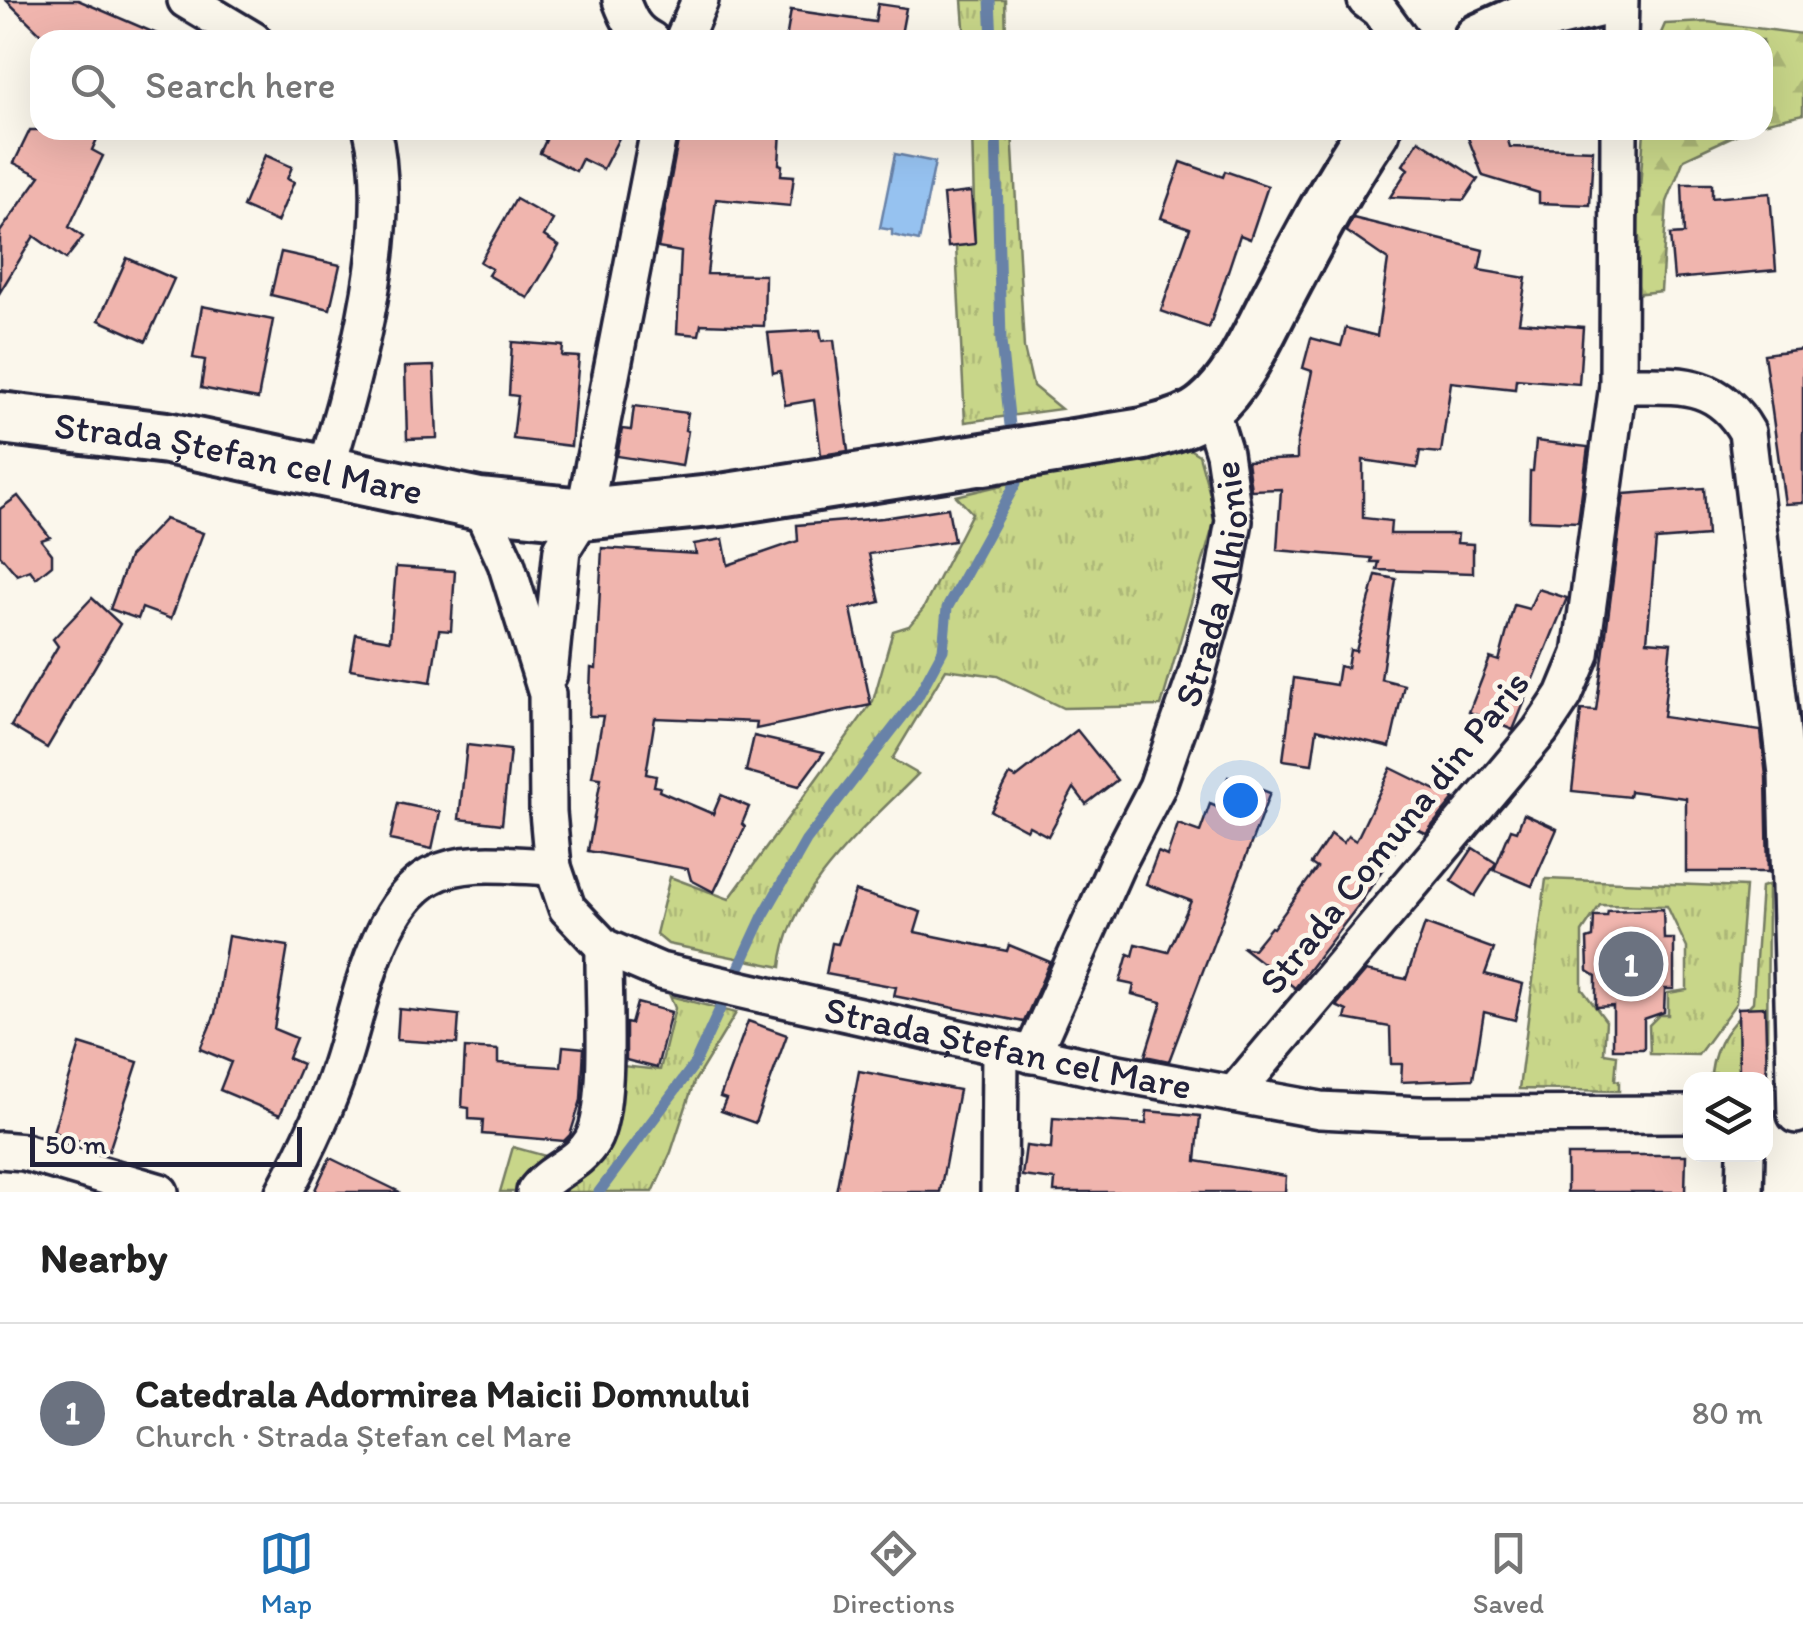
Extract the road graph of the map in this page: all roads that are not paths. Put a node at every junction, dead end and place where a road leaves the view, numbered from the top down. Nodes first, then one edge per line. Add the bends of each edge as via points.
1 (186, 0) edge
2 (621, 0) edge
3 (700, 0) edge
4 (1366, 0) edge
5 (1604, 0) edge
6 (1620, 0) edge
7 (236, 30) edge
8 (637, 30) edge
9 (686, 30) edge
10 (1394, 30) edge
11 (1502, 30) edge
12 (1619, 30) edge
13 (374, 140) edge
14 (657, 140) edge
15 (1367, 140) edge
16 (1619, 140) edge
17 (1618, 385) junction
18 (1207, 408) junction
19 (0, 418) edge
20 (326, 469) junction
21 (479, 504) junction
22 (584, 514) junction
23 (547, 694) junction
24 (552, 868) junction
25 (604, 948) junction
26 (1016, 1051) junction
27 (1234, 1094) junction
28 (1683, 1114) edge
29 (1788, 1115) edge
30 (0, 1150) edge
31 (1746, 1162) edge
32 (160, 1192) edge
33 (284, 1192) edge
34 (535, 1192) edge
35 (999, 1192) edge
36 (1745, 1192) edge

1 - 7 street
2 - 8 street
3 - 9 street
4 - 10 street
5 - 11 main road
6 - 12 street
13 - 20 street via 372,274
14 - 22 street
15 - 18 main road, Strada Alhionie via 1246,357
16 - 17 street, Strada Comuna din Paris
17 - 27 street, Strada Comuna din Paris via 1587,628 1564,695
17 - 29 street via 1684,386 1720,397 1748,432 1786,774
18 - 22 main road, Strada Ștefan cel Mare via 1144,434 721,500
18 - 26 street, Strada Alhionie via 1224,453 1234,521 1196,676 1157,787
19 - 20 main road, Strada Ștefan cel Mare via 167,438
20 - 21 main road, Strada Ștefan cel Mare
21 - 22 main road, Strada Ștefan cel Mare
21 - 23 street, Strada Ștefan cel Mare via 506,563
22 - 23 street, Strada Ștefan cel Mare via 562,549
23 - 24 street, Strada Ștefan cel Mare
24 - 25 street, Strada Ștefan cel Mare via 567,908
24 - 33 street via 466,866 432,875 412,891 390,920 340,1068
25 - 26 street, Strada Ștefan cel Mare via 660,971
25 - 34 street via 604,1106 592,1141
26 - 27 street, Strada Ștefan cel Mare
26 - 35 street
27 - 28 street, Strada Ștefan cel Mare via 1320,1110
30 - 32 street
31 - 36 street

